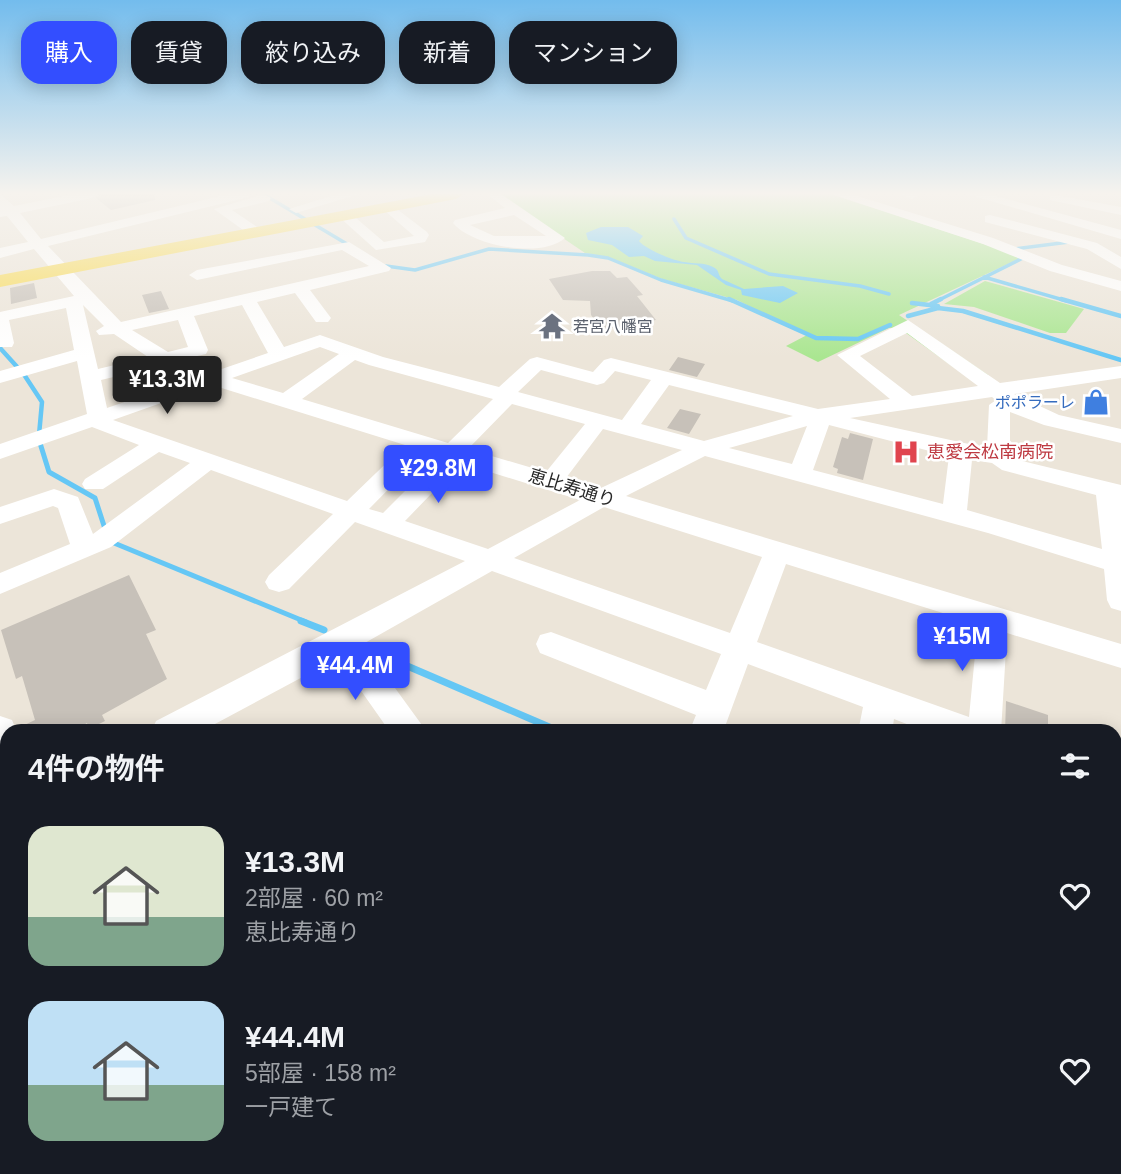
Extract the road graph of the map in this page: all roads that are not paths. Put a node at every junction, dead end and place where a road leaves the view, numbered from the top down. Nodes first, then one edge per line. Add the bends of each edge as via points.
1 (43, 249) edge
2 (73, 249) edge
3 (90, 249) edge
4 (149, 249) edge
5 (183, 249) edge
6 (305, 249) edge
7 (325, 249) edge
8 (365, 249) edge
9 (376, 249) edge
10 (386, 249) edge
11 (1008, 249) edge
12 (1096, 249) edge
13 (378, 251) junction
14 (308, 252) junction
15 (0, 253) edge
16 (51, 257) junction
17 (250, 258) junction
18 (1121, 264) edge
19 (197, 275) junction
20 (4, 277) edge
21 (331, 280) junction
22 (1121, 286) edge
23 (299, 287) junction
24 (276, 293) junction
25 (80, 299) junction
26 (247, 299) junction
27 (214, 307) junction
28 (184, 313) junction
29 (0, 318) edge
30 (322, 318) dead end
31 (118, 328) junction
32 (5, 343) dead end
33 (83, 345) junction
34 (353, 353) junction
35 (279, 356) junction
36 (167, 358) junction
37 (1121, 372) edge
38 (0, 377) edge
39 (90, 377) junction
40 (664, 377) junction
41 (212, 379) junction
42 (506, 395) junction
43 (1008, 399) junction
44 (284, 402) junction
45 (909, 404) junction
46 (822, 415) junction
47 (99, 418) junction
48 (598, 420) junction
49 (627, 428) junction
50 (1121, 436) edge
51 (157, 443) junction
52 (421, 443) junction
53 (704, 448) junction
54 (0, 452) edge
55 (961, 452) junction
56 (454, 453) junction
57 (998, 457) junction
58 (208, 461) junction
59 (799, 475) junction
60 (551, 481) junction
61 (94, 484) dead end
62 (1114, 491) edge
63 (604, 497) junction
64 (351, 512) junction
65 (954, 515) junction
66 (0, 516) edge
67 (387, 524) junction
68 (85, 548) junction
69 (777, 552) junction
70 (491, 561) junction
71 (1119, 563) edge
72 (279, 582) dead end
73 (0, 584) edge
74 (1121, 600) edge
75 (993, 618) junction
76 (343, 641) junction
77 (551, 644) dead end
78 (738, 646) junction
79 (1121, 656) edge
80 (880, 699) junction
81 (183, 724) edge
82 (399, 724) edge
83 (712, 724) edge
84 (876, 724) edge
85 (947, 724) edge
86 (985, 724) edge

1 - 16 street, 恵比寿通り
2 - 16 street
3 - 16 street
4 - 16 main road
5 - 19 street
6 - 14 street
7 - 14 street
8 - 13 street
9 - 13 street
10 - 13 street
11 - 22 street
12 - 18 street
13 - 21 street via 383,268
14 - 17 street
14 - 21 street
15 - 16 street
16 - 20 main road
16 - 25 street, 恵比寿通り
17 - 19 street
17 - 24 street
19 - 27 street
21 - 23 street
23 - 24 street
23 - 30 street
24 - 26 street
25 - 29 street
25 - 31 street, 恵比寿通り
25 - 33 street
26 - 27 street
26 - 35 street
27 - 28 street
28 - 31 street
28 - 36 street via 199,350
29 - 32 street
31 - 33 street
31 - 36 street, 恵比寿通り
33 - 38 street
33 - 39 street
34 - 35 street via 320,341
34 - 42 street
34 - 44 street
35 - 41 street
36 - 39 street
36 - 41 street, 恵比寿通り
37 - 43 street
39 - 47 street
40 - 42 street via 611,364 597,379 537,363
40 - 46 street
40 - 49 street
41 - 44 street, 恵比寿通り
41 - 47 street
42 - 48 street
42 - 56 street
43 - 45 street
43 - 45 street via 908,325 847,355
43 - 50 street via 1052,420
43 - 57 street via 1000,405
44 - 52 street, 恵比寿通り
45 - 46 street
46 - 53 street
46 - 55 street
46 - 59 street
47 - 51 street via 97,422
47 - 54 street
48 - 49 street
48 - 60 street
49 - 53 street
51 - 58 street
51 - 61 street
52 - 56 street, 恵比寿通り
52 - 64 street
53 - 59 street
53 - 63 street
55 - 57 street
55 - 65 street
56 - 60 street, 恵比寿通り
56 - 67 street
57 - 62 street via 1010,465
58 - 64 street
58 - 68 street via 102,541
59 - 65 street
60 - 63 street, 恵比寿通り
62 - 71 street
63 - 69 street, 恵比寿通り
63 - 70 street
64 - 67 street
64 - 72 street
65 - 71 street
66 - 68 street via 54,497 69,503
67 - 70 street
68 - 73 street
69 - 75 street, 恵比寿通り
69 - 78 street
70 - 76 street
70 - 78 street
71 - 74 street
75 - 79 street, 恵比寿通り
75 - 86 street
76 - 81 street
76 - 82 street
77 - 83 street
78 - 80 street
78 - 83 street
80 - 84 street
80 - 85 street

